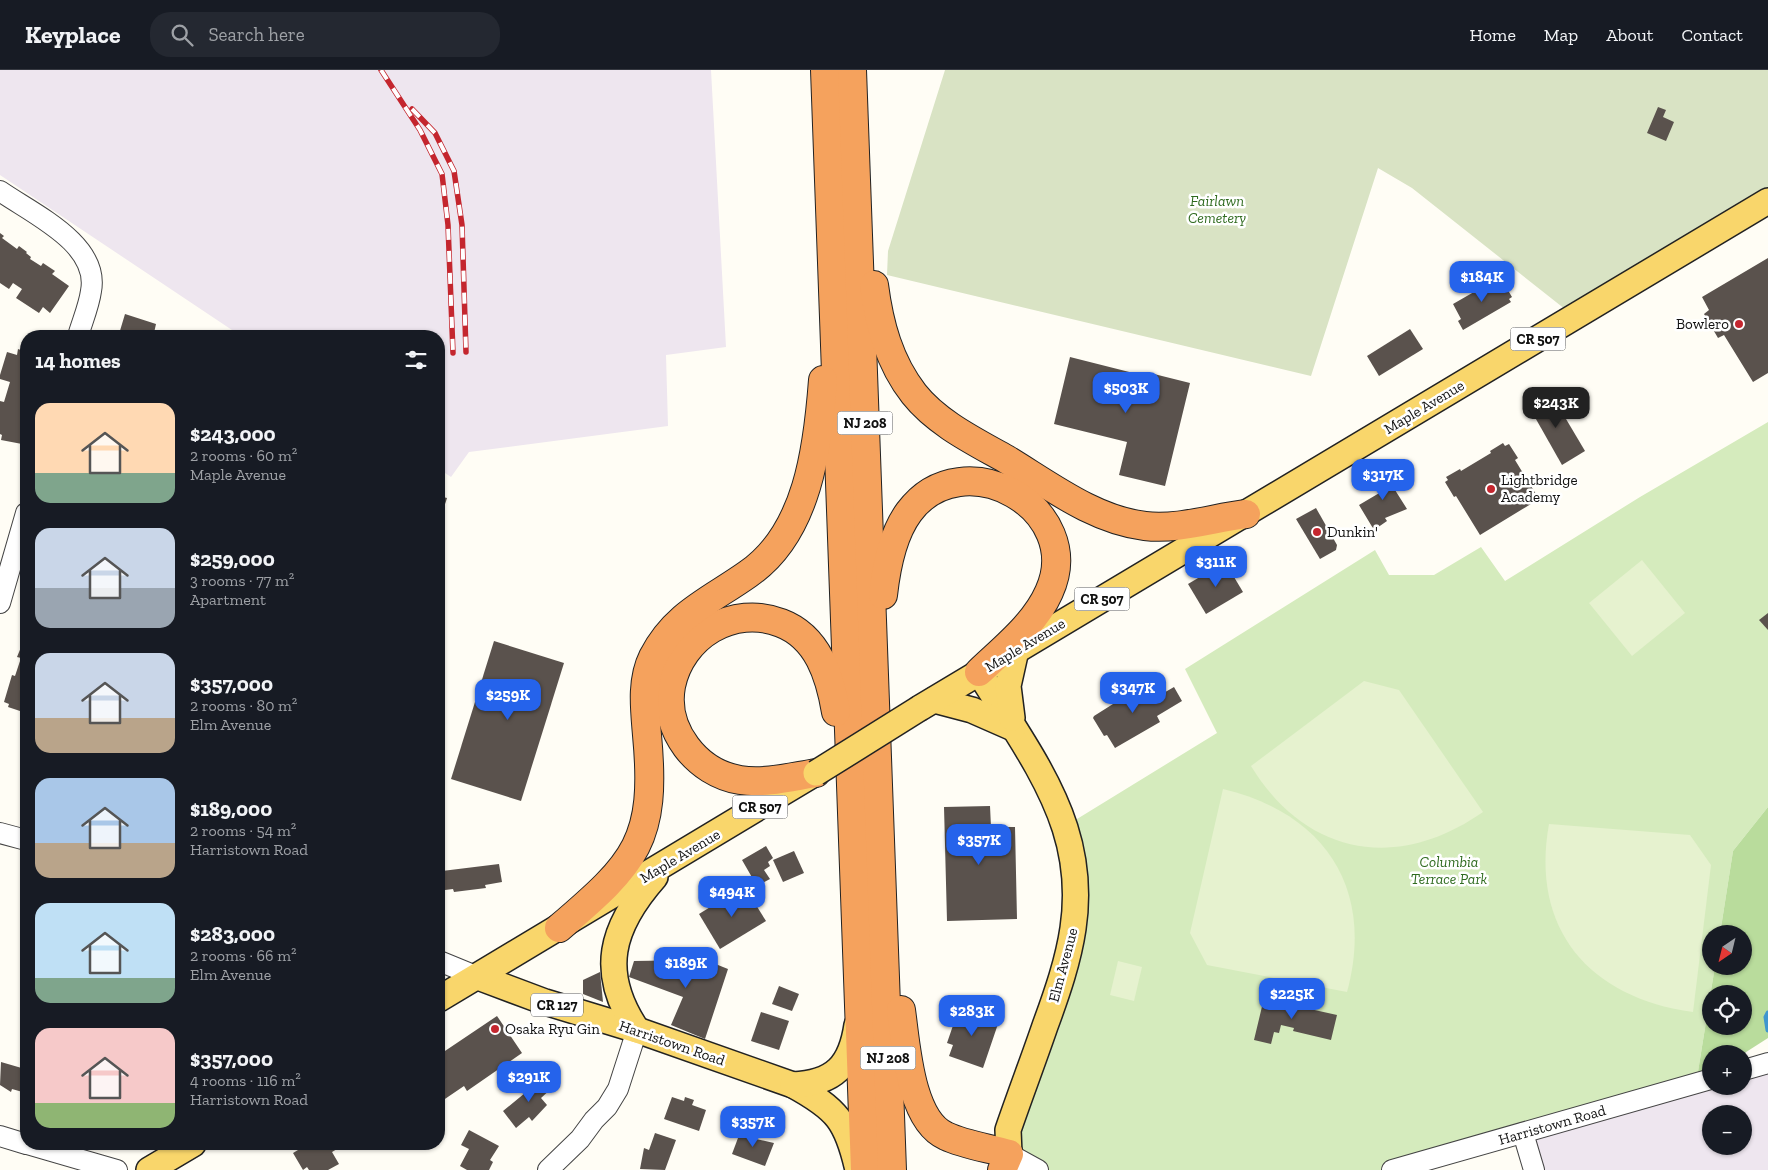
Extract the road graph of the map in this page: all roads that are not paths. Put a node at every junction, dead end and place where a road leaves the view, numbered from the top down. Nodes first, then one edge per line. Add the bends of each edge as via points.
1 (825, 70) edge
2 (852, 70) edge
3 (0, 191) edge
4 (1768, 201) edge
5 (829, 204) junction
6 (80, 330) edge
7 (1246, 514) junction
8 (20, 532) edge
9 (1, 592) edge
10 (1016, 650) junction
11 (980, 672) junction
12 (927, 704) junction
13 (1013, 728) junction
14 (816, 773) junction
15 (878, 776) junction
16 (852, 828) junction
17 (0, 832) edge
18 (20, 838) edge
19 (666, 864) junction
20 (559, 928) junction
21 (884, 946) junction
22 (445, 963) edge
23 (478, 977) junction
24 (445, 996) edge
25 (859, 1013) junction
26 (637, 1030) junction
27 (1768, 1064) edge
28 (1752, 1068) edge
29 (1702, 1083) edge
30 (793, 1085) junction
31 (1523, 1133) junction
32 (0, 1136) edge
33 (20, 1142) edge
34 (47, 1150) edge
35 (183, 1150) edge
36 (1006, 1162) edge
37 (117, 1170) edge
38 (149, 1170) edge
39 (548, 1170) edge
40 (858, 1170) edge
41 (865, 1170) edge
42 (892, 1170) edge
43 (1038, 1170) edge
44 (1392, 1170) edge
45 (1534, 1170) edge

1 - 5 highway, NJ 208
2 - 7 highway via 876,298 889,351 914,395 954,428 1080,504 1124,523 1173,525
2 - 15 highway, NJ 208
3 - 6 street via 75,243 88,261 92,291
4 - 7 main road, Maple Avenue / CR 507
5 - 16 highway, NJ 208
5 - 20 highway via 822,389 812,460 798,509 789,528 765,561 677,622 663,639 645,683 650,782 649,803 639,841 617,875
7 - 10 main road, Maple Avenue / CR 507
8 - 9 street
10 - 11 main road, Maple Avenue / CR 507
10 - 13 main road via 1008,686
11 - 12 main road, Maple Avenue / CR 507
11 - 13 main road, Elm Avenue
11 - 15 highway via 1040,609 1050,592 1056,557 1043,520 1030,505 1002,487 977,481 941,488 923,498 909,511 893,546 882,617
12 - 13 main road via 972,710
12 - 14 main road, Maple Avenue / CR 507, bridge
13 - 36 main road, Elm Avenue via 1045,784 1064,827 1073,858 1076,890 1071,947 1063,978 1008,1130
14 - 16 highway via 760,781 740,780 706,767 693,756 674,723 671,687 676,669 695,640 728,621 748,617 770,618 805,638 828,674
14 - 19 main road, Maple Avenue / CR 507
15 - 21 highway, NJ 208
16 - 25 highway, NJ 208
17 - 18 street
19 - 20 main road, Maple Avenue / CR 507
19 - 26 main road via 631,908 617,941 614,980 618,998
20 - 23 main road, Maple Avenue / CR 507
21 - 36 highway via 900,1001 918,1103 924,1116 944,1136
21 - 42 highway, NJ 208
22 - 23 street, Harristown Road / CR 127
23 - 24 main road, Maple Avenue / CR 507
23 - 26 main road, Harristown Road / CR 127 via 545,1002
25 - 30 main road via 852,1049 835,1074 822,1082
25 - 41 highway, NJ 208
26 - 30 main road, Harristown Road / CR 127
26 - 39 street via 618,1089 607,1107
27 - 28 street
29 - 31 street, Harristown Road
30 - 40 main road via 814,1097 840,1120 849,1135
31 - 44 street, Harristown Road
31 - 45 street
32 - 33 street
34 - 37 street
35 - 38 main road
36 - 43 street

